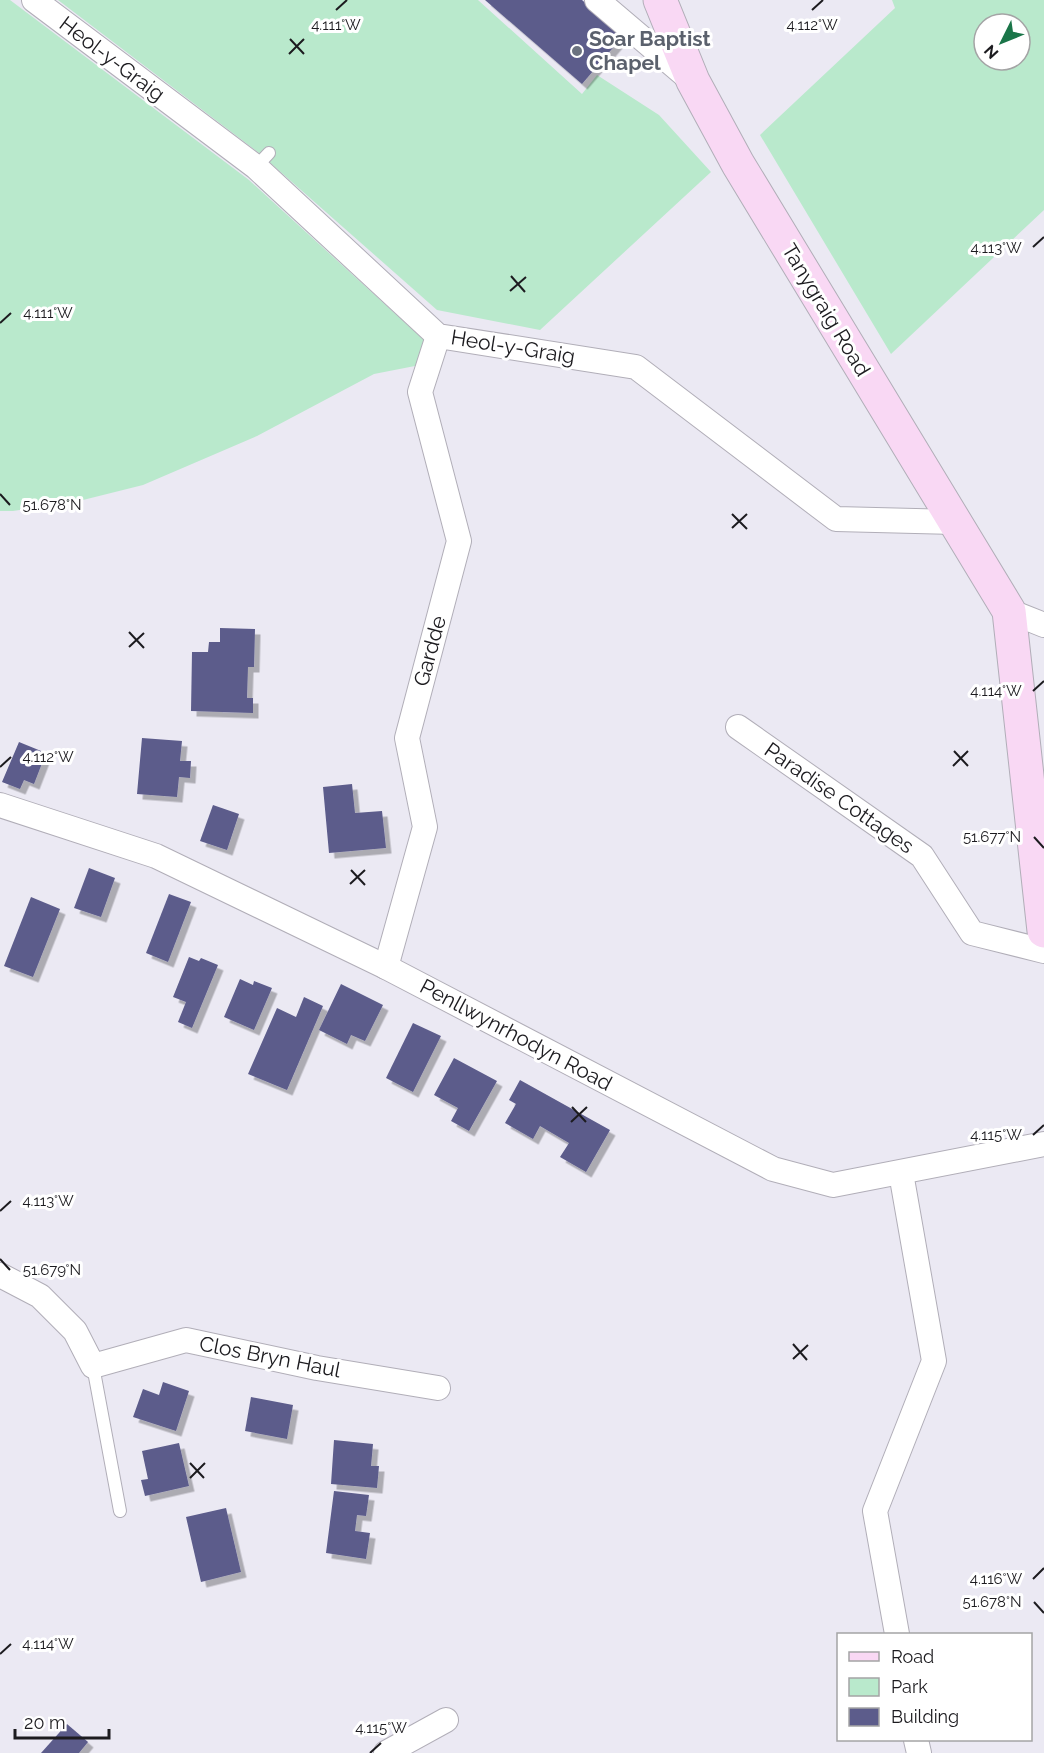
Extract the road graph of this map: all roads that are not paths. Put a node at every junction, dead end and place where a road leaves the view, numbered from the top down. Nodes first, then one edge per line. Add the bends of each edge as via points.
1 (34, 0) edge
2 (597, 0) edge
3 (660, 0) edge
4 (693, 81) junction
5 (438, 336) junction
6 (955, 522) junction
7 (1009, 611) junction
8 (1044, 625) edge
9 (738, 727) dead end
10 (0, 805) edge
11 (1044, 931) edge
12 (1044, 951) edge
13 (387, 967) junction
14 (1044, 1144) edge
15 (901, 1173) junction
16 (0, 1275) edge
17 (93, 1365) junction
18 (438, 1388) dead end
19 (120, 1510) dead end
20 (897, 1633) edge
21 (446, 1720) dead end
22 (386, 1753) edge

1 - 5 street, Heol-y-Graig via 262,160
2 - 4 street
3 - 4 main road, Tanygraig Road
4 - 6 main road, Tanygraig Road via 738,164
5 - 6 street, Heol-y-Graig via 636,367 836,519
5 - 13 street, Gardde via 420,392 459,541 407,738 425,826
6 - 7 main road, Tanygraig Road
7 - 8 street
7 - 11 main road
9 - 12 street, Paradise Cottages via 922,856 972,933
10 - 13 street, Penllwynrhodyn Road via 156,856
13 - 15 street, Penllwynrhodyn Road via 773,1169 833,1185
14 - 15 street, Penllwynrhodyn Road
15 - 20 street via 934,1361 875,1511
16 - 17 street via 40,1296 75,1331
17 - 18 street, Clos Bryn Haul via 186,1340
17 - 19 lane
21 - 22 street

